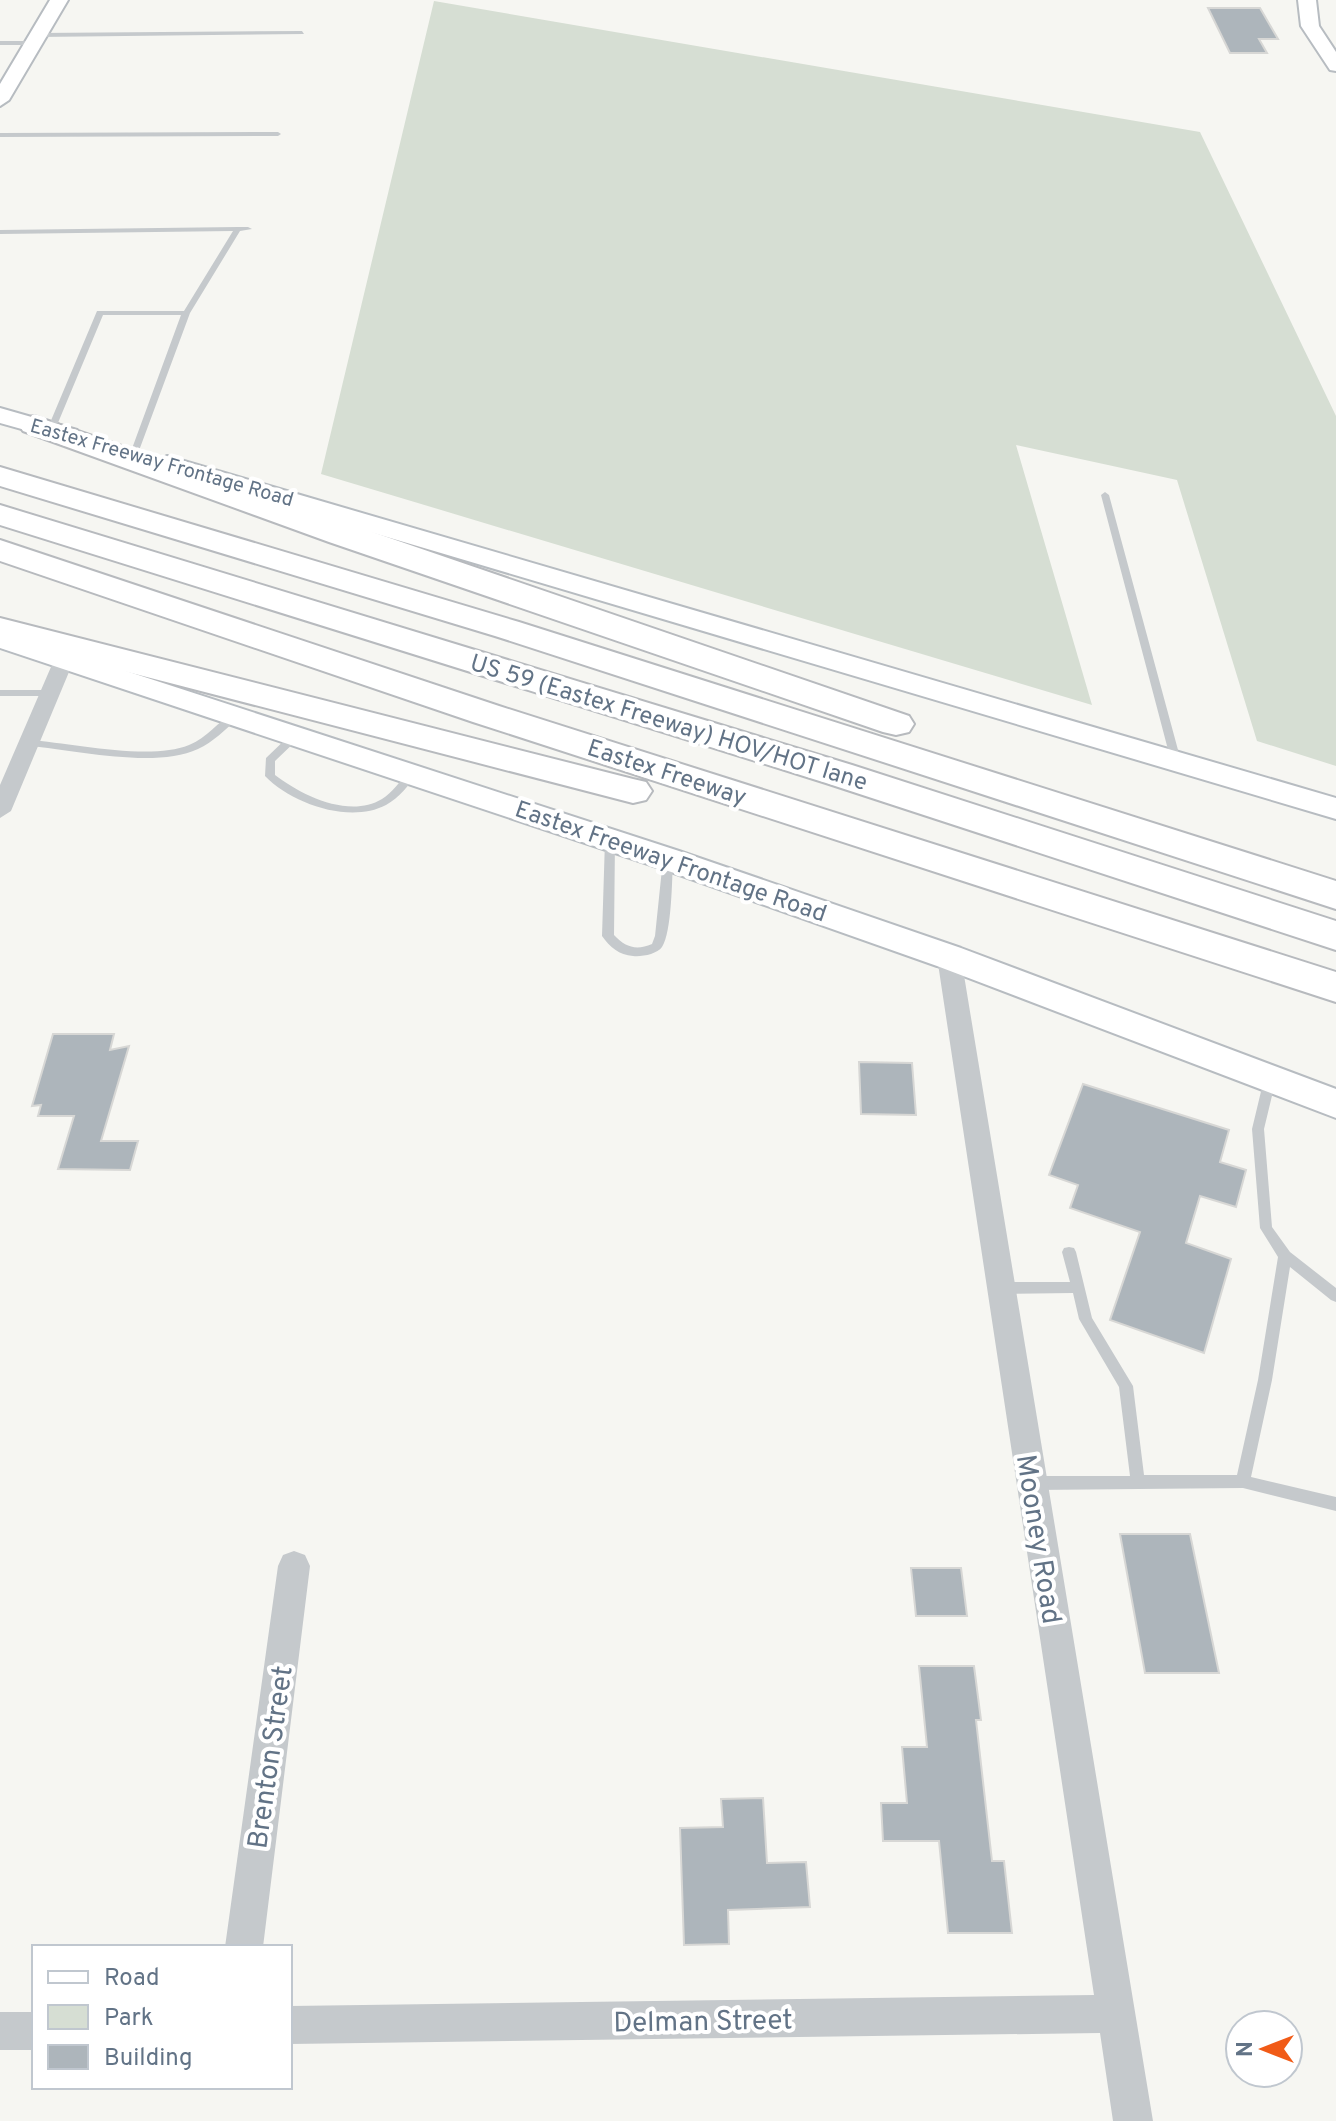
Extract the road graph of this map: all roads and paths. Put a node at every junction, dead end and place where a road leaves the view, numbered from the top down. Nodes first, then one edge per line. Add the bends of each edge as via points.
1 (59, 0) edge
2 (1307, 0) edge
3 (302, 33) dead end
4 (36, 39) junction
5 (0, 43) edge
6 (1336, 66) edge
7 (0, 100) edge
8 (278, 134) dead end
9 (0, 135) edge
10 (0, 232) edge
11 (186, 313) junction
12 (0, 415) edge
13 (43, 427) junction
14 (134, 454) junction
15 (0, 476) edge
16 (1105, 495) dead end
17 (0, 515) edge
18 (0, 550) edge
19 (0, 628) edge
20 (0, 639) edge
21 (64, 660) junction
22 (0, 693) edge
23 (50, 693) junction
24 (234, 716) junction
25 (295, 736) junction
26 (29, 743) junction
27 (1176, 761) junction
28 (412, 774) junction
29 (1336, 809) edge
30 (0, 811) edge
31 (1115, 825) junction
32 (610, 840) junction
33 (668, 859) junction
34 (1336, 895) edge
35 (1336, 936) edge
36 (949, 957) junction
37 (1317, 981) edge
38 (1270, 1079) junction
39 (1336, 1104) edge
40 (1069, 1252) dead end
41 (1285, 1256) junction
42 (1078, 1287) junction
43 (1001, 1288) junction
44 (1336, 1296) edge
45 (1243, 1481) junction
46 (1031, 1483) junction
47 (1138, 1483) junction
48 (1336, 1504) edge
49 (294, 1566) dead end
50 (244, 1945) edge
51 (1116, 2014) junction
52 (292, 2025) edge
53 (0, 2031) edge
54 (32, 2031) edge
55 (1133, 2121) edge

1 - 4 main road
2 - 6 main road via 1310,26
3 - 4 lane
4 - 5 lane
4 - 7 main road
8 - 9 lane
10 - 11 lane via 243,229
11 - 13 lane via 100,313
11 - 14 lane
12 - 13 main road, Eastex Freeway Frontage Road
13 - 14 main road, Eastex Freeway Frontage Road
13 - 31 highway via 341,535 1006,762
14 - 27 main road, Eastex Freeway Frontage Road
15 - 31 highway via 507,629
16 - 27 lane
17 - 35 highway, US 59 (Eastex Freeway) HOV/HOT lane via 824,769
18 - 37 highway, Eastex Freeway via 486,714
19 - 37 highway via 595,780
20 - 21 main road, Eastex Freeway Frontage Road
21 - 23 street
21 - 24 main road, Eastex Freeway Frontage Road
22 - 23 lane
23 - 26 street
24 - 25 main road, Eastex Freeway Frontage Road
24 - 26 lane via 187,751 153,754
25 - 28 main road, Eastex Freeway Frontage Road
25 - 28 lane via 270,760 270,776 285,790 321,804 359,808 384,802
26 - 30 street
27 - 29 main road, Eastex Freeway Frontage Road
28 - 32 main road, Eastex Freeway Frontage Road
31 - 34 highway
32 - 33 main road, Eastex Freeway Frontage Road
32 - 33 lane via 608,936 627,952 646,953 661,936
33 - 36 main road, Eastex Freeway Frontage Road
36 - 38 main road, Eastex Freeway Frontage Road
36 - 43 street, Mooney Road
38 - 39 main road, Eastex Freeway Frontage Road
38 - 41 lane via 1258,1129 1266,1228
40 - 42 lane
41 - 44 lane
41 - 45 lane
42 - 43 lane
42 - 47 lane via 1086,1319 1126,1386
43 - 46 street, Mooney Road
45 - 47 lane
45 - 48 lane
46 - 47 lane
46 - 51 street, Mooney Road
49 - 50 street, Brenton Street
51 - 52 street, Delman Street
51 - 55 street, Mooney Road
53 - 54 street

